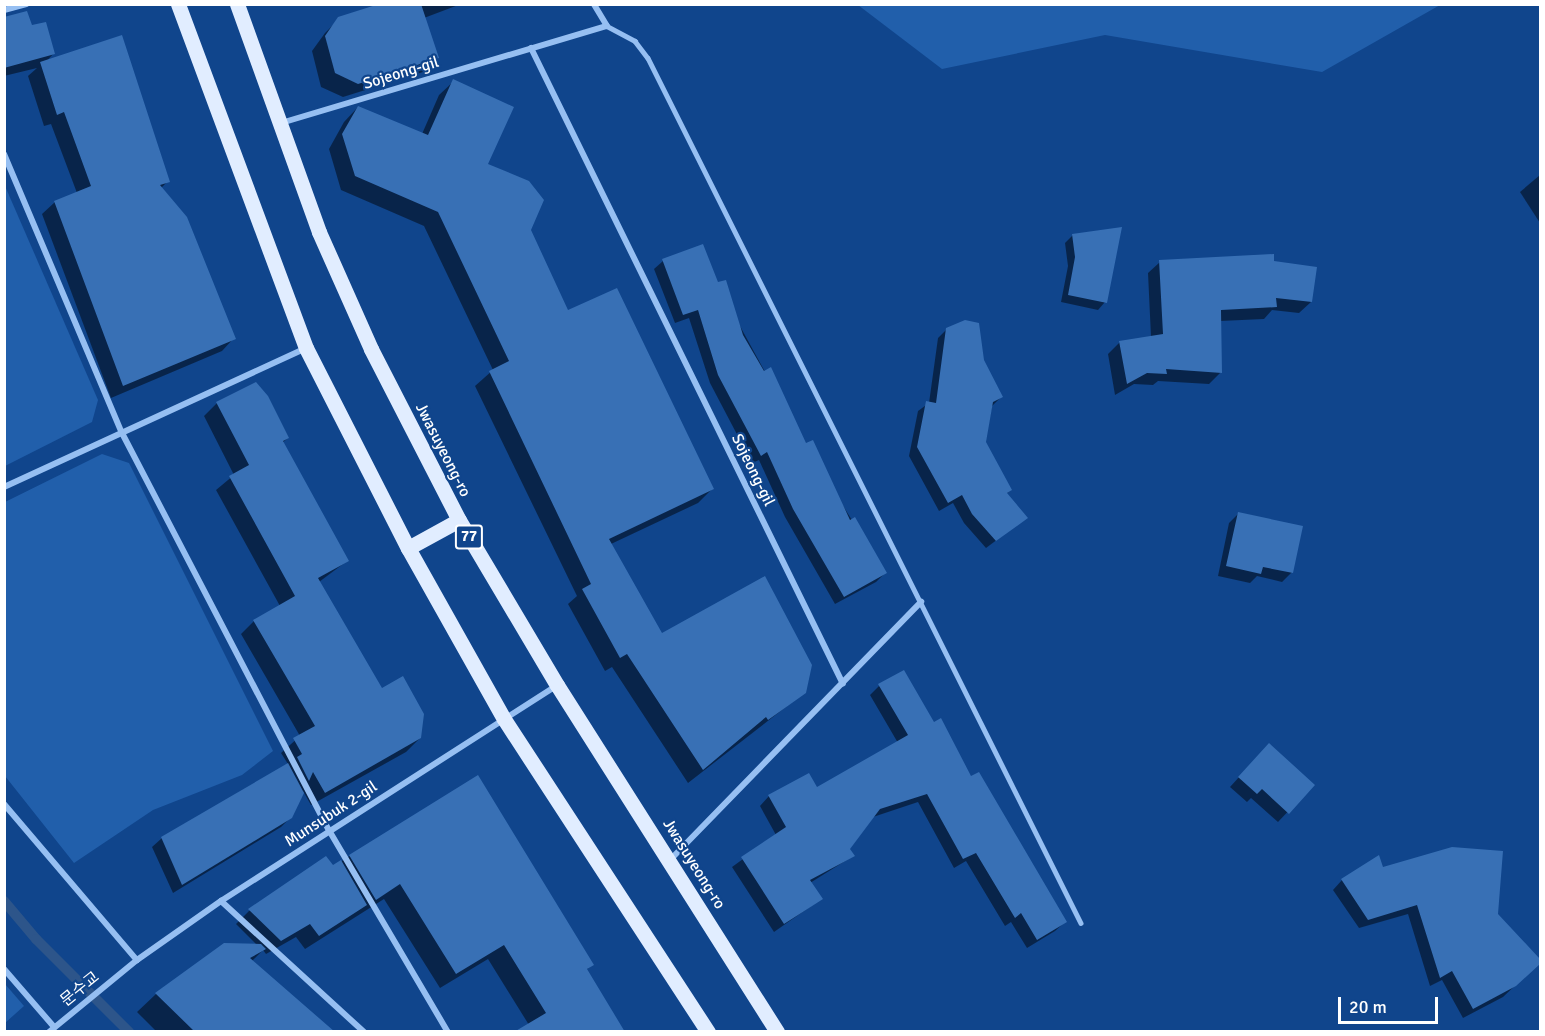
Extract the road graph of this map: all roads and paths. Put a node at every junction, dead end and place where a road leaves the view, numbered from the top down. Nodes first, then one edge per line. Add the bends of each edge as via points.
1 (26, 4) edge
2 (178, 4) edge
3 (237, 4) edge
4 (594, 4) edge
5 (4, 10) edge
6 (607, 26) junction
7 (531, 48) junction
8 (279, 123) junction
9 (4, 154) edge
10 (306, 348) junction
11 (122, 433) junction
12 (4, 487) edge
13 (459, 520) junction
14 (408, 548) junction
15 (921, 602) junction
16 (843, 684) junction
17 (557, 685) junction
18 (504, 719) junction
19 (4, 804) edge
20 (330, 832) junction
21 (671, 859) junction
22 (221, 901) junction
23 (1081, 923) dead end
24 (137, 960) junction
25 (4, 969) edge
26 (123, 971) joint
27 (51, 1030) edge
28 (364, 1032) edge
29 (448, 1032) edge
30 (708, 1032) edge
31 (777, 1032) edge

1 - 5 street
2 - 10 main road
3 - 8 main road, Jwasuyeong-ro / 77
4 - 6 street
6 - 7 street, Sojeong-gil
6 - 15 lane via 635,41 648,58
7 - 8 street, Sojeong-gil
7 - 16 street, Sojeong-gil
8 - 13 main road, Jwasuyeong-ro / 77 via 319,232 371,349
9 - 11 street
10 - 11 street
10 - 14 main road
11 - 12 street
11 - 20 street
13 - 14 main road
13 - 17 main road, Jwasuyeong-ro / 77
14 - 18 main road
15 - 16 street
15 - 23 lane
16 - 21 street
17 - 18 street, Munsubuk 2-gil
17 - 21 main road, Jwasuyeong-ro / 77
18 - 20 street, Munsubuk 2-gil
18 - 30 main road
19 - 24 street
20 - 22 street, Munsubuk 2-gil
20 - 29 street
21 - 31 main road, Jwasuyeong-ro / 77
22 - 24 street, Munsubuk 2-gil
22 - 28 street
24 - 26 street, Munsubuk 2-gil
25 - 27 street
26 - 27 street, 문수교

